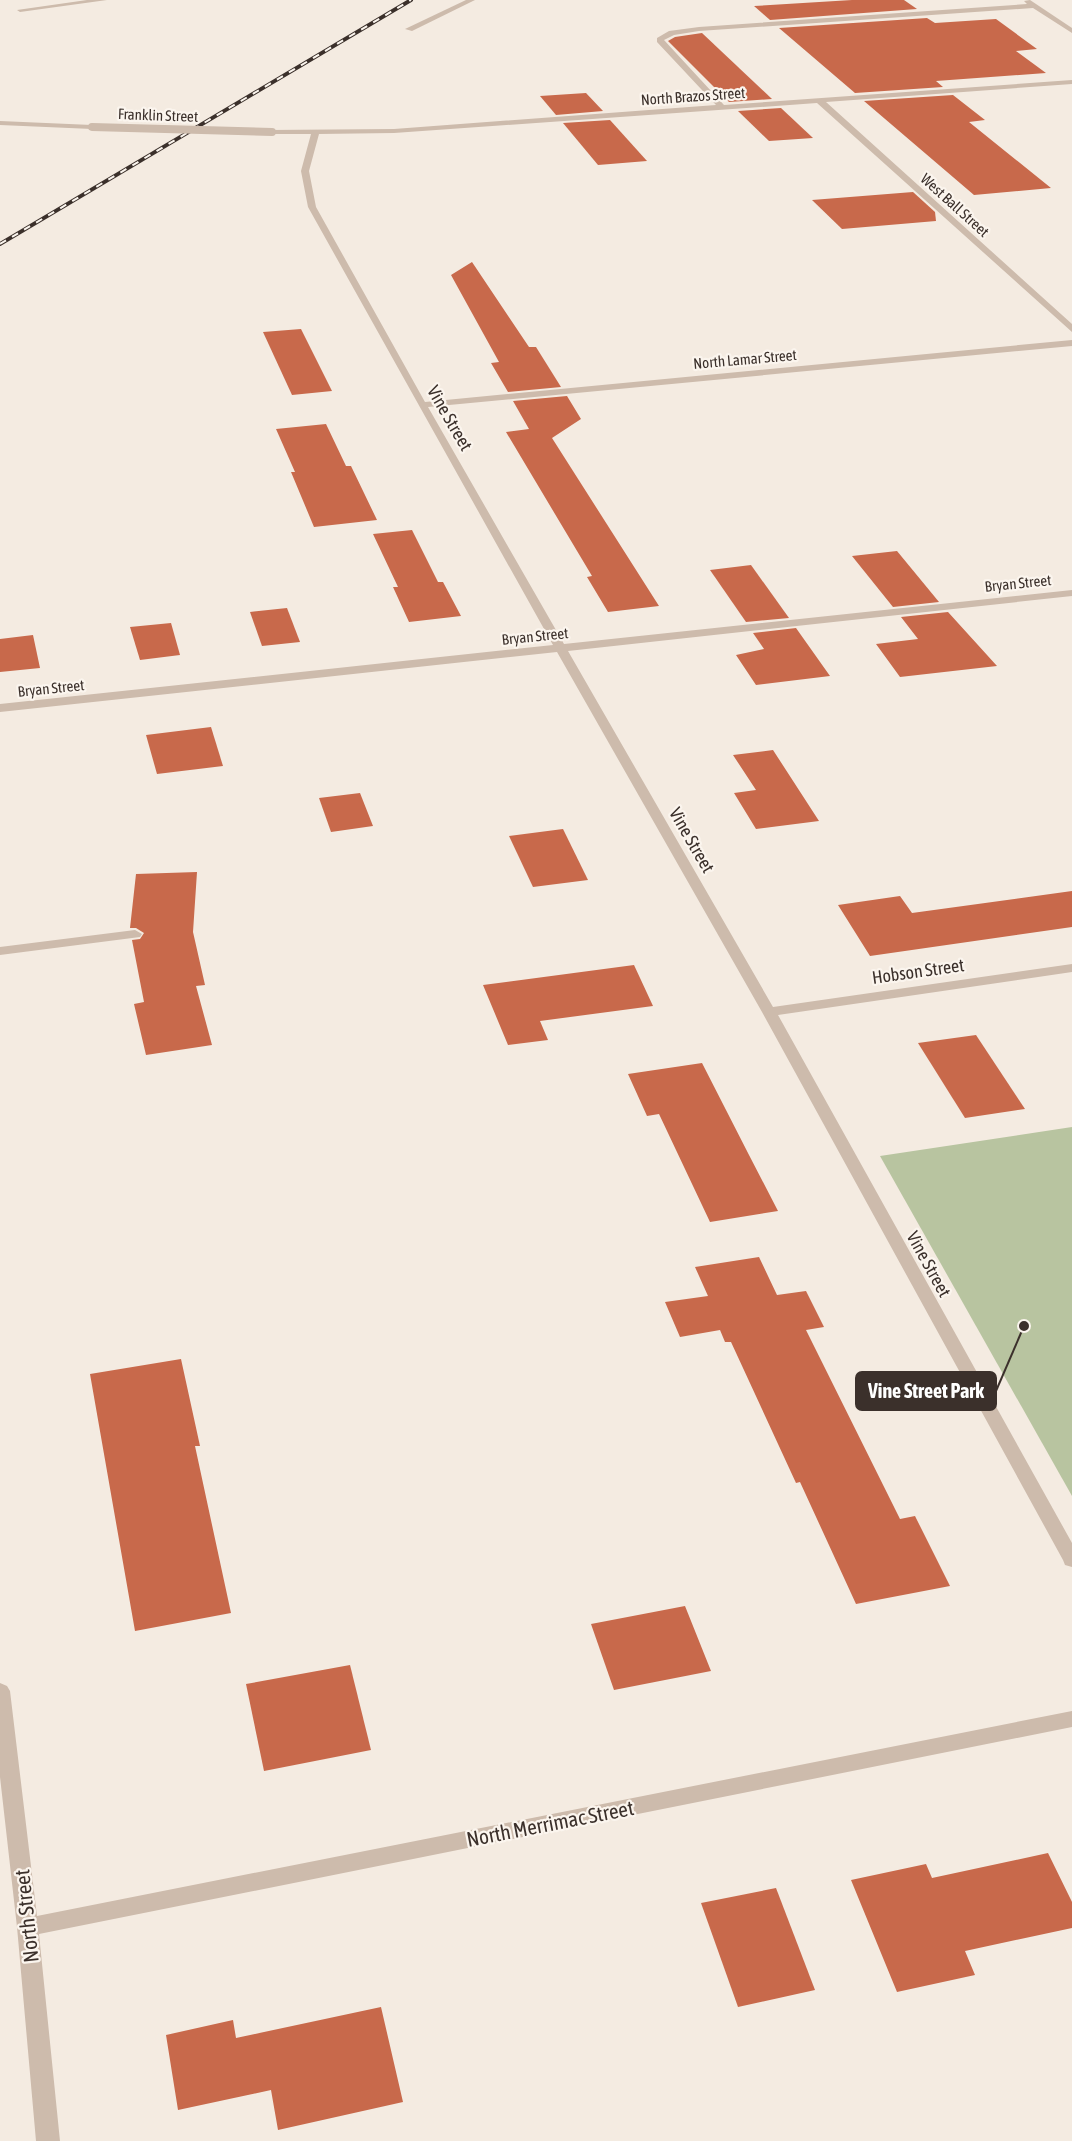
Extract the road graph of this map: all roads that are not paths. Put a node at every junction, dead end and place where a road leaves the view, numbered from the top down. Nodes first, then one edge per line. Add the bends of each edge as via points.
1 (104, 0) edge
2 (472, 0) edge
3 (1026, 0) edge
4 (1034, 6) junction
5 (21, 10) dead end
6 (409, 29) dead end
7 (1072, 31) edge
8 (1072, 82) edge
9 (819, 100) junction
10 (722, 107) junction
11 (0, 123) edge
12 (316, 132) junction
13 (1072, 329) edge
14 (1072, 344) edge
15 (422, 405) junction
16 (1072, 592) edge
17 (562, 649) junction
18 (0, 708) edge
19 (135, 934) dead end
20 (0, 951) edge
21 (1072, 968) edge
22 (769, 1012) junction
23 (1072, 1560) edge
24 (0, 1691) edge
25 (1072, 1719) edge
26 (28, 1927) junction
27 (48, 2141) edge

1 - 5 street
2 - 6 street
3 - 4 street
4 - 7 street
4 - 10 street via 672,33 660,40
8 - 9 street, North Brazos Street
9 - 10 street, North Brazos Street
9 - 13 street, West Ball Street
10 - 12 street, North Brazos Street via 394,131
11 - 12 street, Franklin Street, bridge
12 - 15 street, Vine Street via 305,171 312,207
14 - 15 street, North Lamar Street
15 - 17 street, Vine Street
16 - 17 street, Bryan Street
17 - 18 street, Bryan Street
17 - 22 street, Vine Street
19 - 20 street
21 - 22 street, Hobson Street
22 - 23 street, Vine Street
24 - 26 street, North Street
25 - 26 street, North Merrimac Street
26 - 27 street, North Street

